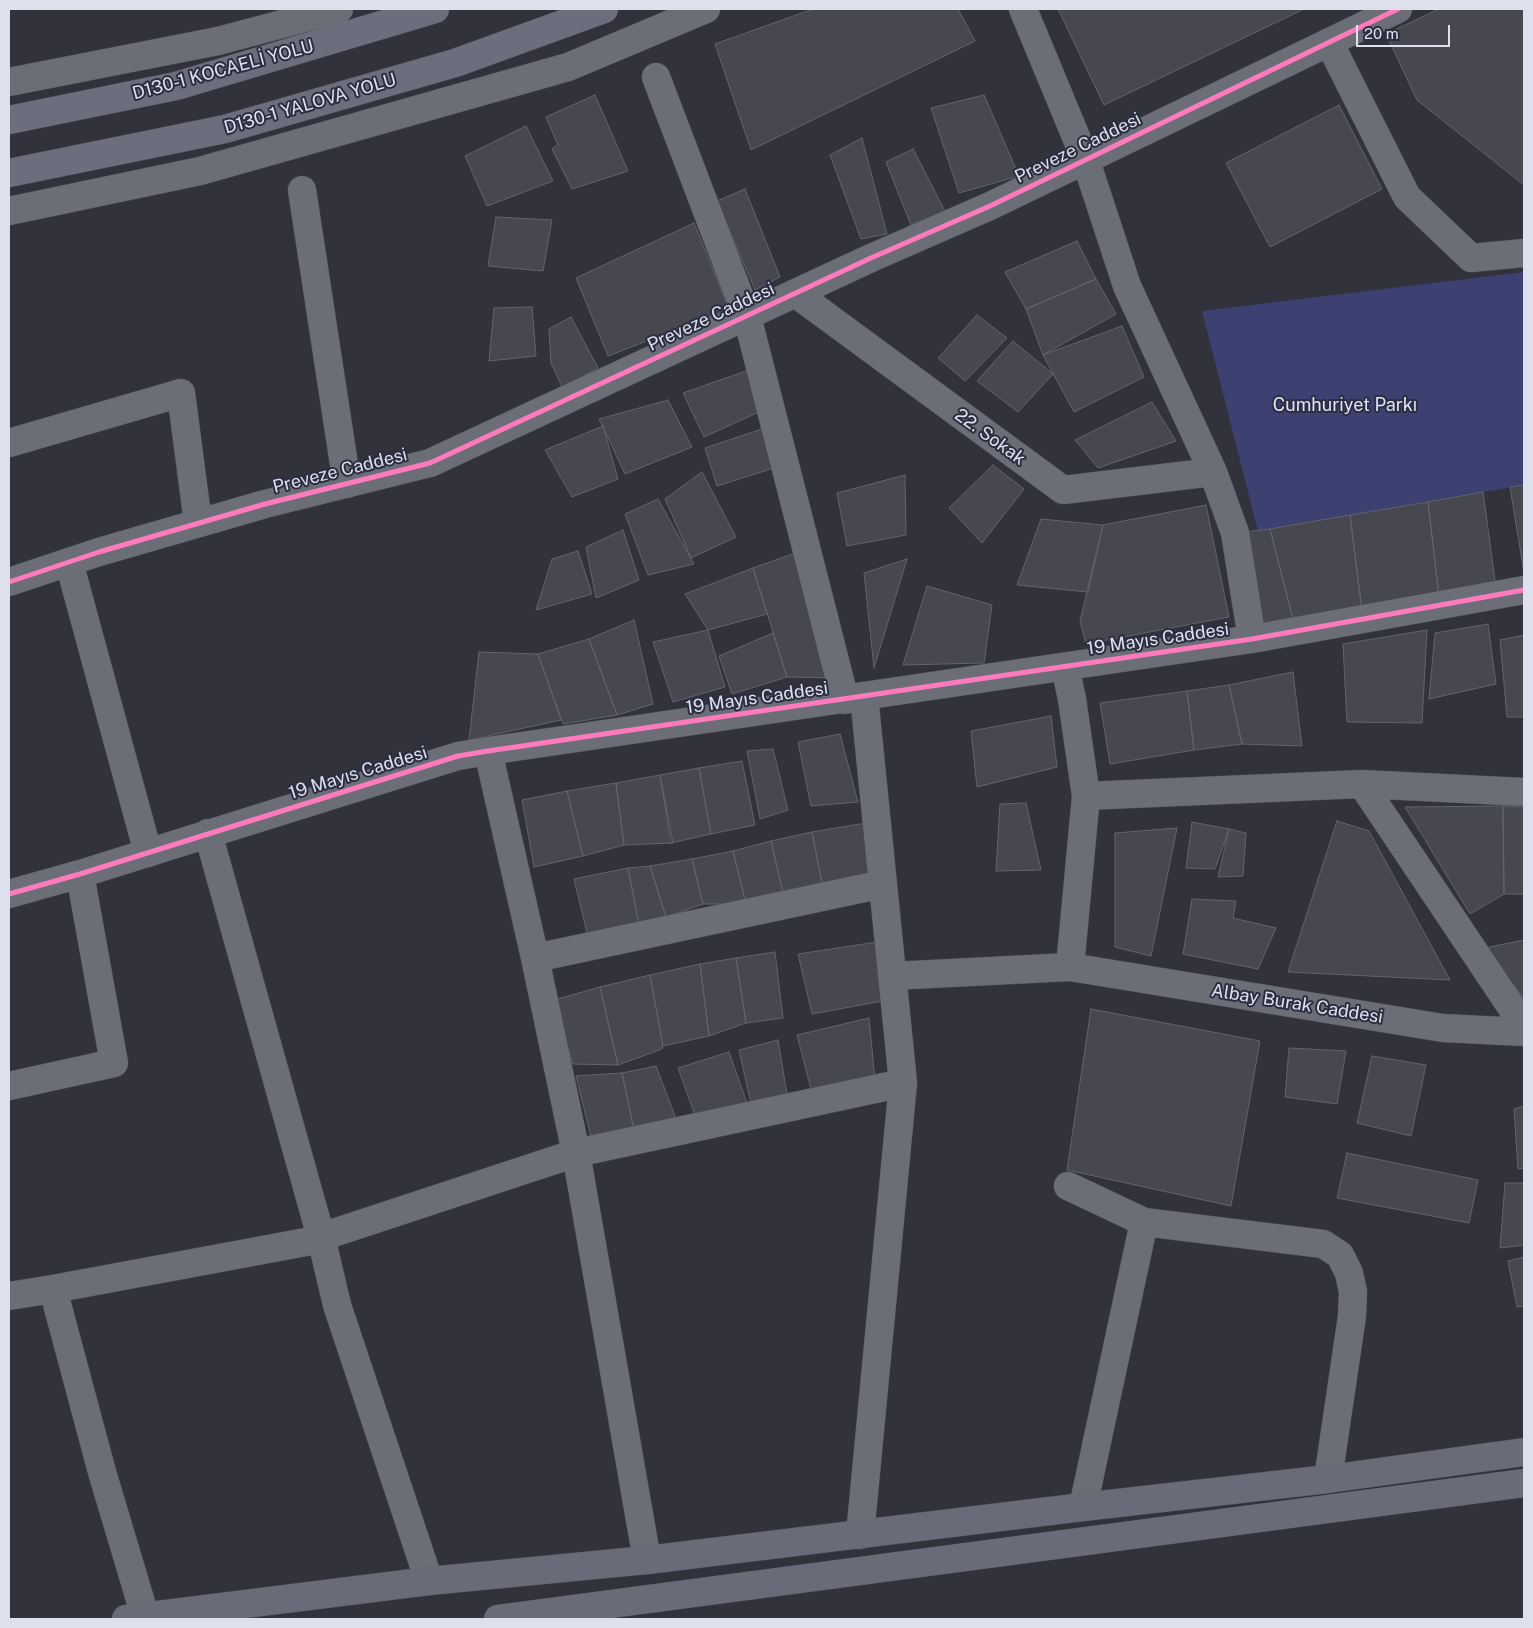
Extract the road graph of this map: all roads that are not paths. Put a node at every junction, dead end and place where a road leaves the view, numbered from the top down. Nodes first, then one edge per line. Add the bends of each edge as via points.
1 (339, 9) edge
2 (435, 9) edge
3 (604, 9) edge
4 (706, 9) edge
5 (1023, 9) edge
6 (1398, 9) edge
7 (1329, 42) junction
8 (656, 77) dead end
9 (9, 82) edge
10 (9, 120) edge
11 (1086, 160) junction
12 (9, 174) edge
13 (302, 190) dead end
14 (9, 211) edge
15 (1524, 253) edge
16 (795, 293) junction
17 (747, 316) junction
18 (9, 442) edge
19 (1213, 472) junction
20 (347, 484) junction
21 (198, 523) junction
22 (68, 562) junction
23 (9, 582) edge
24 (1524, 590) edge
25 (1252, 639) junction
26 (1065, 667) junction
27 (854, 698) junction
28 (488, 751) junction
29 (1362, 784) junction
30 (1524, 792) edge
31 (1086, 796) junction
32 (208, 833) junction
33 (148, 853) junction
34 (80, 874) junction
35 (883, 884) junction
36 (9, 894) edge
37 (535, 958) junction
38 (1070, 967) junction
39 (892, 976) junction
40 (1524, 1026) edge
41 (1524, 1032) edge
42 (903, 1083) junction
43 (9, 1086) edge
44 (576, 1153) junction
45 (1068, 1186) dead end
46 (1144, 1222) junction
47 (321, 1236) junction
48 (53, 1289) junction
49 (9, 1296) edge
50 (1524, 1452) edge
51 (1328, 1479) junction
52 (1524, 1483) edge
53 (1083, 1507) junction
54 (860, 1535) junction
55 (647, 1560) junction
56 (429, 1581) junction
57 (136, 1618) edge
58 (498, 1619) edge

1 - 9 street via 218,41
2 - 10 highway, D130-1 KOCAELİ YOLU via 176,86
3 - 12 highway, D130-1 YALOVA YOLU via 455,63 225,129
4 - 14 street via 568,67 200,171
5 - 11 street
6 - 7 street, Preveze Caddesi
7 - 11 street, Preveze Caddesi
7 - 15 street via 1407,197 1471,258
8 - 17 street
11 - 16 street, Preveze Caddesi
11 - 19 street via 1127,286
13 - 20 street
16 - 17 street, Preveze Caddesi
16 - 19 street, 22. Sokak via 1063,490
17 - 20 street, Preveze Caddesi via 430,462
17 - 27 street
18 - 21 street via 181,393
19 - 25 street via 1236,534
20 - 21 street, Preveze Caddesi
21 - 22 street, Preveze Caddesi
22 - 23 street, Preveze Caddesi
22 - 33 street
24 - 25 street, 19 Mayıs Caddesi
25 - 26 street, 19 Mayıs Caddesi
26 - 27 street, 19 Mayıs Caddesi
26 - 31 street
27 - 28 street, 19 Mayıs Caddesi
27 - 35 street
28 - 32 street, 19 Mayıs Caddesi via 458,756
28 - 37 street
29 - 30 street
29 - 31 street
29 - 40 street
31 - 38 street
32 - 33 street, 19 Mayıs Caddesi
32 - 47 street
33 - 34 street, 19 Mayıs Caddesi
34 - 36 street, 19 Mayıs Caddesi
34 - 43 street via 114,1063
35 - 37 street
35 - 39 street
37 - 44 street
38 - 39 street, Albay Burak Caddesi
38 - 41 street, Albay Burak Caddesi via 1443,1028
39 - 42 street
42 - 44 street
42 - 54 street
44 - 47 street
44 - 55 street
45 - 46 street
46 - 51 street via 1323,1244 1340,1255 1349,1273 1353,1292 1352,1316
46 - 53 street
47 - 48 street via 306,1242
47 - 56 street via 337,1305
48 - 49 street
48 - 57 street via 102,1472
50 - 51 main road
51 - 53 main road
52 - 58 main road
53 - 54 main road
54 - 55 main road
55 - 56 main road
56 - 57 main road

